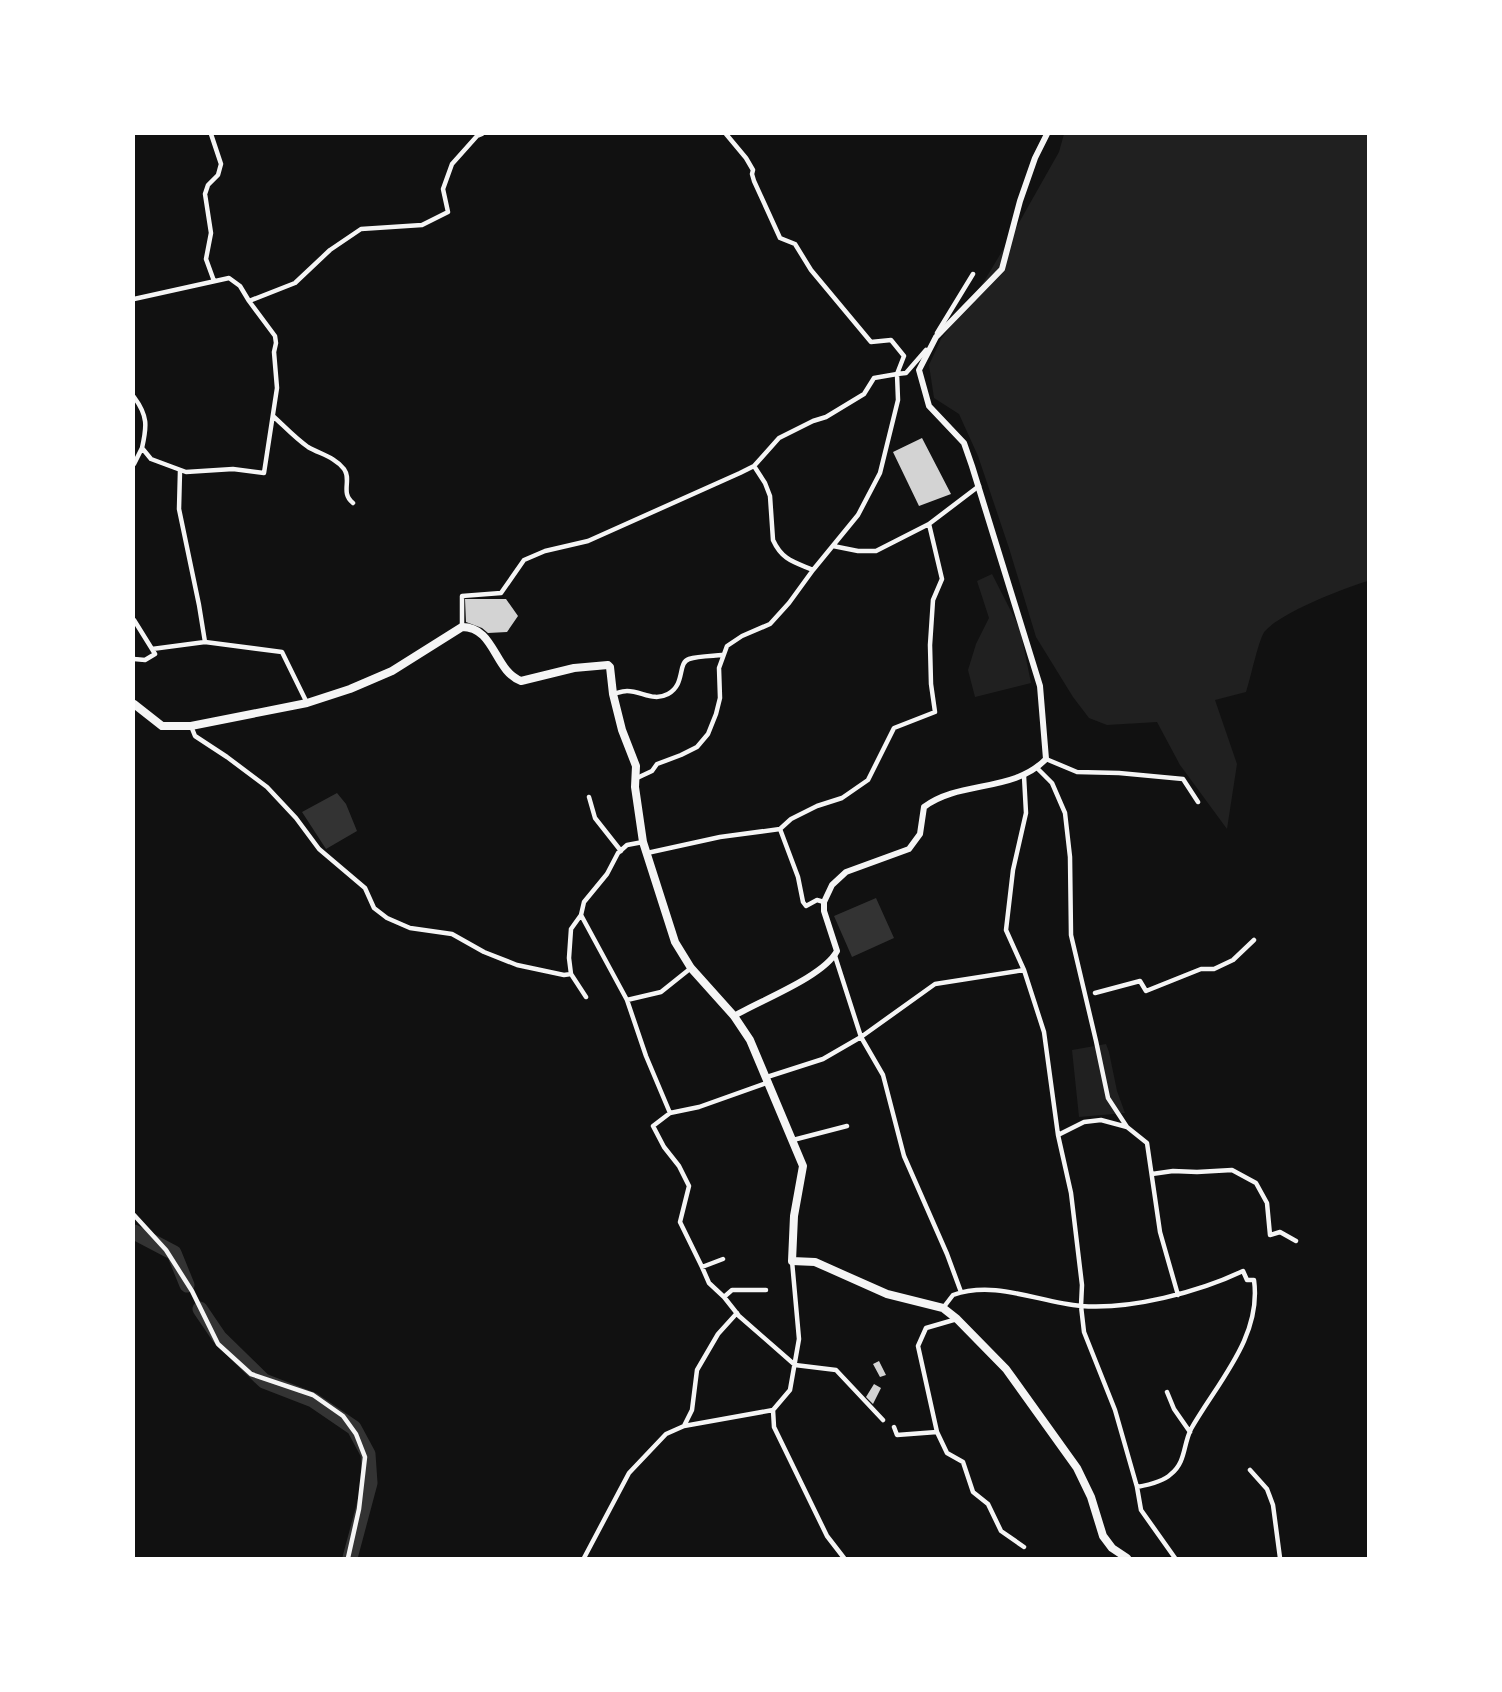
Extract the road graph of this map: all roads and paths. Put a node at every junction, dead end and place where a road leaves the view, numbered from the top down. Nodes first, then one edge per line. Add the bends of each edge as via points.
1 (211, 134) edge
2 (482, 134) edge
3 (726, 134) edge
4 (1047, 134) edge
5 (973, 274) dead end
6 (214, 281) junction
7 (134, 299) edge
8 (249, 301) junction
9 (897, 374) junction
10 (134, 397) edge
11 (273, 416) junction
12 (142, 448) junction
13 (134, 464) edge
14 (754, 466) junction
15 (180, 471) junction
16 (979, 486) junction
17 (353, 503) dead end
18 (929, 524) junction
19 (833, 546) junction
20 (813, 570) junction
21 (134, 620) edge
22 (462, 627) junction
23 (205, 642) junction
24 (152, 649) junction
25 (722, 655) junction
26 (134, 659) edge
27 (613, 694) junction
28 (307, 703) junction
29 (134, 704) edge
30 (191, 726) junction
31 (1046, 759) junction
32 (1037, 768) junction
33 (1024, 776) junction
34 (637, 778) junction
35 (589, 797) dead end
36 (1198, 802) dead end
37 (780, 829) junction
38 (643, 842) junction
39 (621, 851) junction
40 (647, 853) junction
41 (824, 902) junction
42 (581, 915) junction
43 (1254, 940) dead end
44 (835, 956) junction
45 (691, 968) junction
46 (1024, 970) junction
47 (571, 974) junction
48 (1095, 993) dead end
49 (586, 997) dead end
50 (627, 1000) junction
51 (734, 1016) junction
52 (861, 1037) junction
53 (768, 1079) junction
54 (670, 1113) junction
55 (847, 1126) dead end
56 (1127, 1127) junction
57 (1058, 1135) junction
58 (793, 1140) junction
59 (1152, 1174) junction
60 (134, 1215) edge
61 (1296, 1242) dead end
62 (723, 1259) dead end
63 (792, 1261) junction
64 (702, 1267) junction
65 (766, 1290) dead end
66 (961, 1292) junction
67 (1179, 1294) junction
68 (724, 1297) junction
69 (1081, 1306) junction
70 (943, 1308) junction
71 (737, 1313) junction
72 (957, 1319) junction
73 (795, 1365) junction
74 (1167, 1392) dead end
75 (773, 1410) junction
76 (883, 1420) dead end
77 (684, 1426) junction
78 (894, 1427) dead end
79 (937, 1432) junction
80 (1190, 1432) junction
81 (1250, 1470) dead end
82 (1137, 1487) junction
83 (1024, 1547) dead end
84 (348, 1558) edge
85 (584, 1558) edge
86 (844, 1558) edge
87 (1127, 1558) edge
88 (1175, 1558) edge
89 (1280, 1558) edge

1 - 6 street via 221,164 205,194 211,233 207,259
2 - 8 street via 452,164 443,189 448,212 423,225 361,229 330,250 295,283
3 - 9 street via 753,170 754,181 780,238 795,244 811,270 872,342 891,340 904,356
4 - 16 street via 1020,201 1002,269 936,337 919,370 928,406 964,442
5 - 9 street via 925,353 906,373
6 - 7 street
6 - 8 street via 229,278 240,286
8 - 11 street via 275,336 277,388
9 - 14 street via 874,378 864,394 779,438
9 - 19 street via 898,400 880,473 858,515
10 - 12 street via 147,423
11 - 15 street via 264,473 233,469
11 - 17 street via 306,446 343,467 346,495
12 - 13 street
12 - 15 street via 151,459
14 - 20 street via 770,496 772,540 783,557
14 - 22 street via 588,541 524,560 501,593 462,596
15 - 23 street via 179,509
16 - 18 street
16 - 31 street via 1040,686
18 - 19 street via 876,551
18 - 37 street via 942,579 933,600 930,645 935,712 894,728 868,780 842,798 791,819
19 - 20 street
20 - 25 street via 770,624 732,642
21 - 24 street
22 - 27 main road via 472,627 481,633 514,678 527,681 574,668 608,665
22 - 28 main road via 392,671
23 - 24 street
23 - 28 street via 282,652
24 - 26 street via 155,654 145,660
25 - 27 street via 687,659 682,664 680,682 666,695 654,698 628,691
25 - 34 street via 720,698 708,734 697,747 657,764
27 - 34 main road
28 - 30 main road
29 - 30 main road via 162,726
30 - 47 street via 195,736 267,787 319,849 365,888 374,908 387,918 410,928 452,934 516,965
31 - 32 street
31 - 36 street via 1077,772 1183,779
32 - 33 street
32 - 56 street via 1052,783 1065,813 1071,935 1108,1098
33 - 41 street via 931,802 924,807 920,834 909,849 846,872 832,885
33 - 46 street via 1026,813 1006,930
34 - 38 main road
35 - 39 street via 595,818
37 - 40 street
37 - 41 street via 803,902 806,906 817,900
38 - 39 street via 627,845
38 - 40 main road
39 - 42 street via 584,902
40 - 45 main road via 675,942
41 - 44 street
42 - 47 street via 571,929
42 - 50 street
43 - 48 street via 1233,960 1214,969 1201,969 1146,991 1140,981
44 - 51 street via 816,972
44 - 52 street
45 - 50 street via 660,992
45 - 51 main road
46 - 52 street via 935,984
46 - 57 street via 1044,1032
47 - 49 street
50 - 54 street
51 - 53 main road
52 - 53 street via 823,1059
52 - 66 street via 883,1075 904,1156
53 - 54 street via 699,1107
53 - 58 main road
54 - 64 street via 653,1126 689,1186 680,1222
55 - 58 street
56 - 57 street via 1101,1120 1084,1122
56 - 59 street via 1147,1143
57 - 69 street via 1071,1193
58 - 63 main road via 803,1166 794,1216
59 - 61 street via 1232,1170 1256,1183 1267,1203 1270,1235 1280,1232
59 - 67 street via 1160,1232
60 - 84 street via 166,1250 218,1344 251,1374 313,1395 343,1416 357,1434 365,1457
62 - 64 street
63 - 70 main road via 815,1262 887,1294
63 - 73 street via 799,1339
64 - 68 street via 709,1283
65 - 68 street via 732,1290
66 - 69 street via 987,1288
66 - 70 street via 953,1295
67 - 69 street via 1128,1304
67 - 80 street via 1243,1271 1247,1280 1254,1280 1257,1298 1240,1350
68 - 71 street
69 - 82 street via 1084,1332 1115,1410
70 - 72 main road
71 - 73 street
71 - 77 street via 718,1334 697,1370 692,1410
72 - 79 street via 926,1328 918,1346
72 - 87 main road via 1006,1369 1077,1468 1103,1536
73 - 75 street via 790,1390
73 - 76 street via 836,1370
74 - 80 street
75 - 77 street
75 - 86 street via 774,1427 796,1473 827,1536
77 - 85 street via 666,1434 629,1473
78 - 79 street via 897,1435
79 - 83 street via 947,1453 963,1462 973,1492 988,1504 1001,1531
80 - 82 street via 1182,1463 1170,1476
81 - 89 street via 1267,1489 1273,1505
82 - 88 street via 1141,1510

